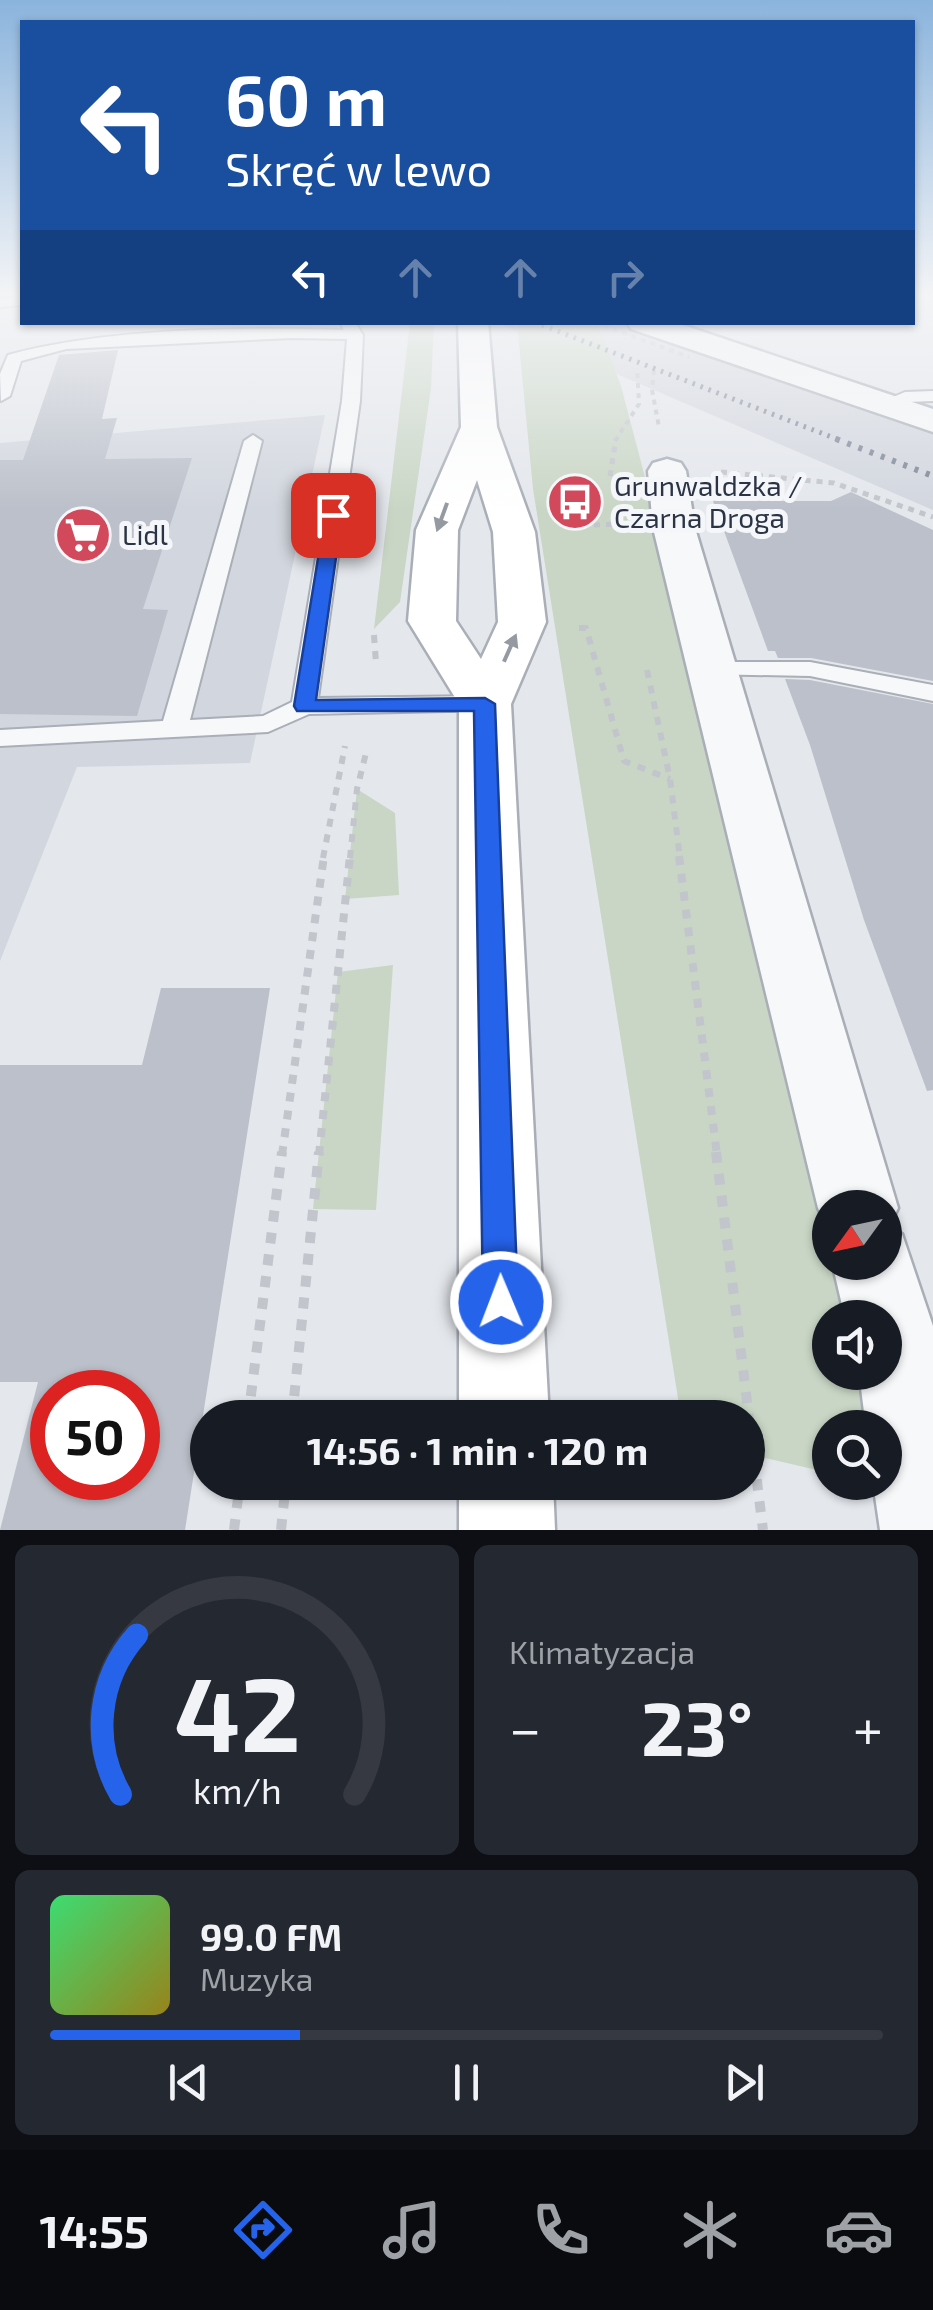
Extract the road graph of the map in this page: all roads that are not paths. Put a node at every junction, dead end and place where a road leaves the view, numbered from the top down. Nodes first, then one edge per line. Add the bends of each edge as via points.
1 (11, 366) edge
2 (351, 366) edge
3 (476, 366) edge
4 (763, 366) edge
5 (1, 396) edge
6 (933, 396) edge
7 (886, 404) junction
8 (933, 421) edge
9 (479, 427) junction
10 (253, 441) dead end
11 (668, 470) road end
12 (712, 669) junction
13 (933, 693) edge
14 (485, 704) junction
15 (304, 706) junction
16 (175, 726) junction
17 (0, 738) edge
18 (853, 1190) edge
19 (880, 1280) edge
20 (918, 1375) edge
21 (504, 1400) edge
22 (506, 1500) edge
23 (507, 1530) edge
24 (928, 1530) edge

1 - 5 lane
2 - 15 lane
3 - 9 main road
4 - 7 street
6 - 7 lane
7 - 8 street
14 -> 9 main road via 522,622 514,532
9 -> 14 main road via 436,530 432,621
10 - 16 lane
11 - 12 street via 674,528
12 - 13 lane via 810,669
12 - 18 street
14 - 15 lane
14 - 21 main road
15 - 16 lane via 268,724
16 - 17 lane
19 - 20 street
20 - 24 street
22 - 23 main road

